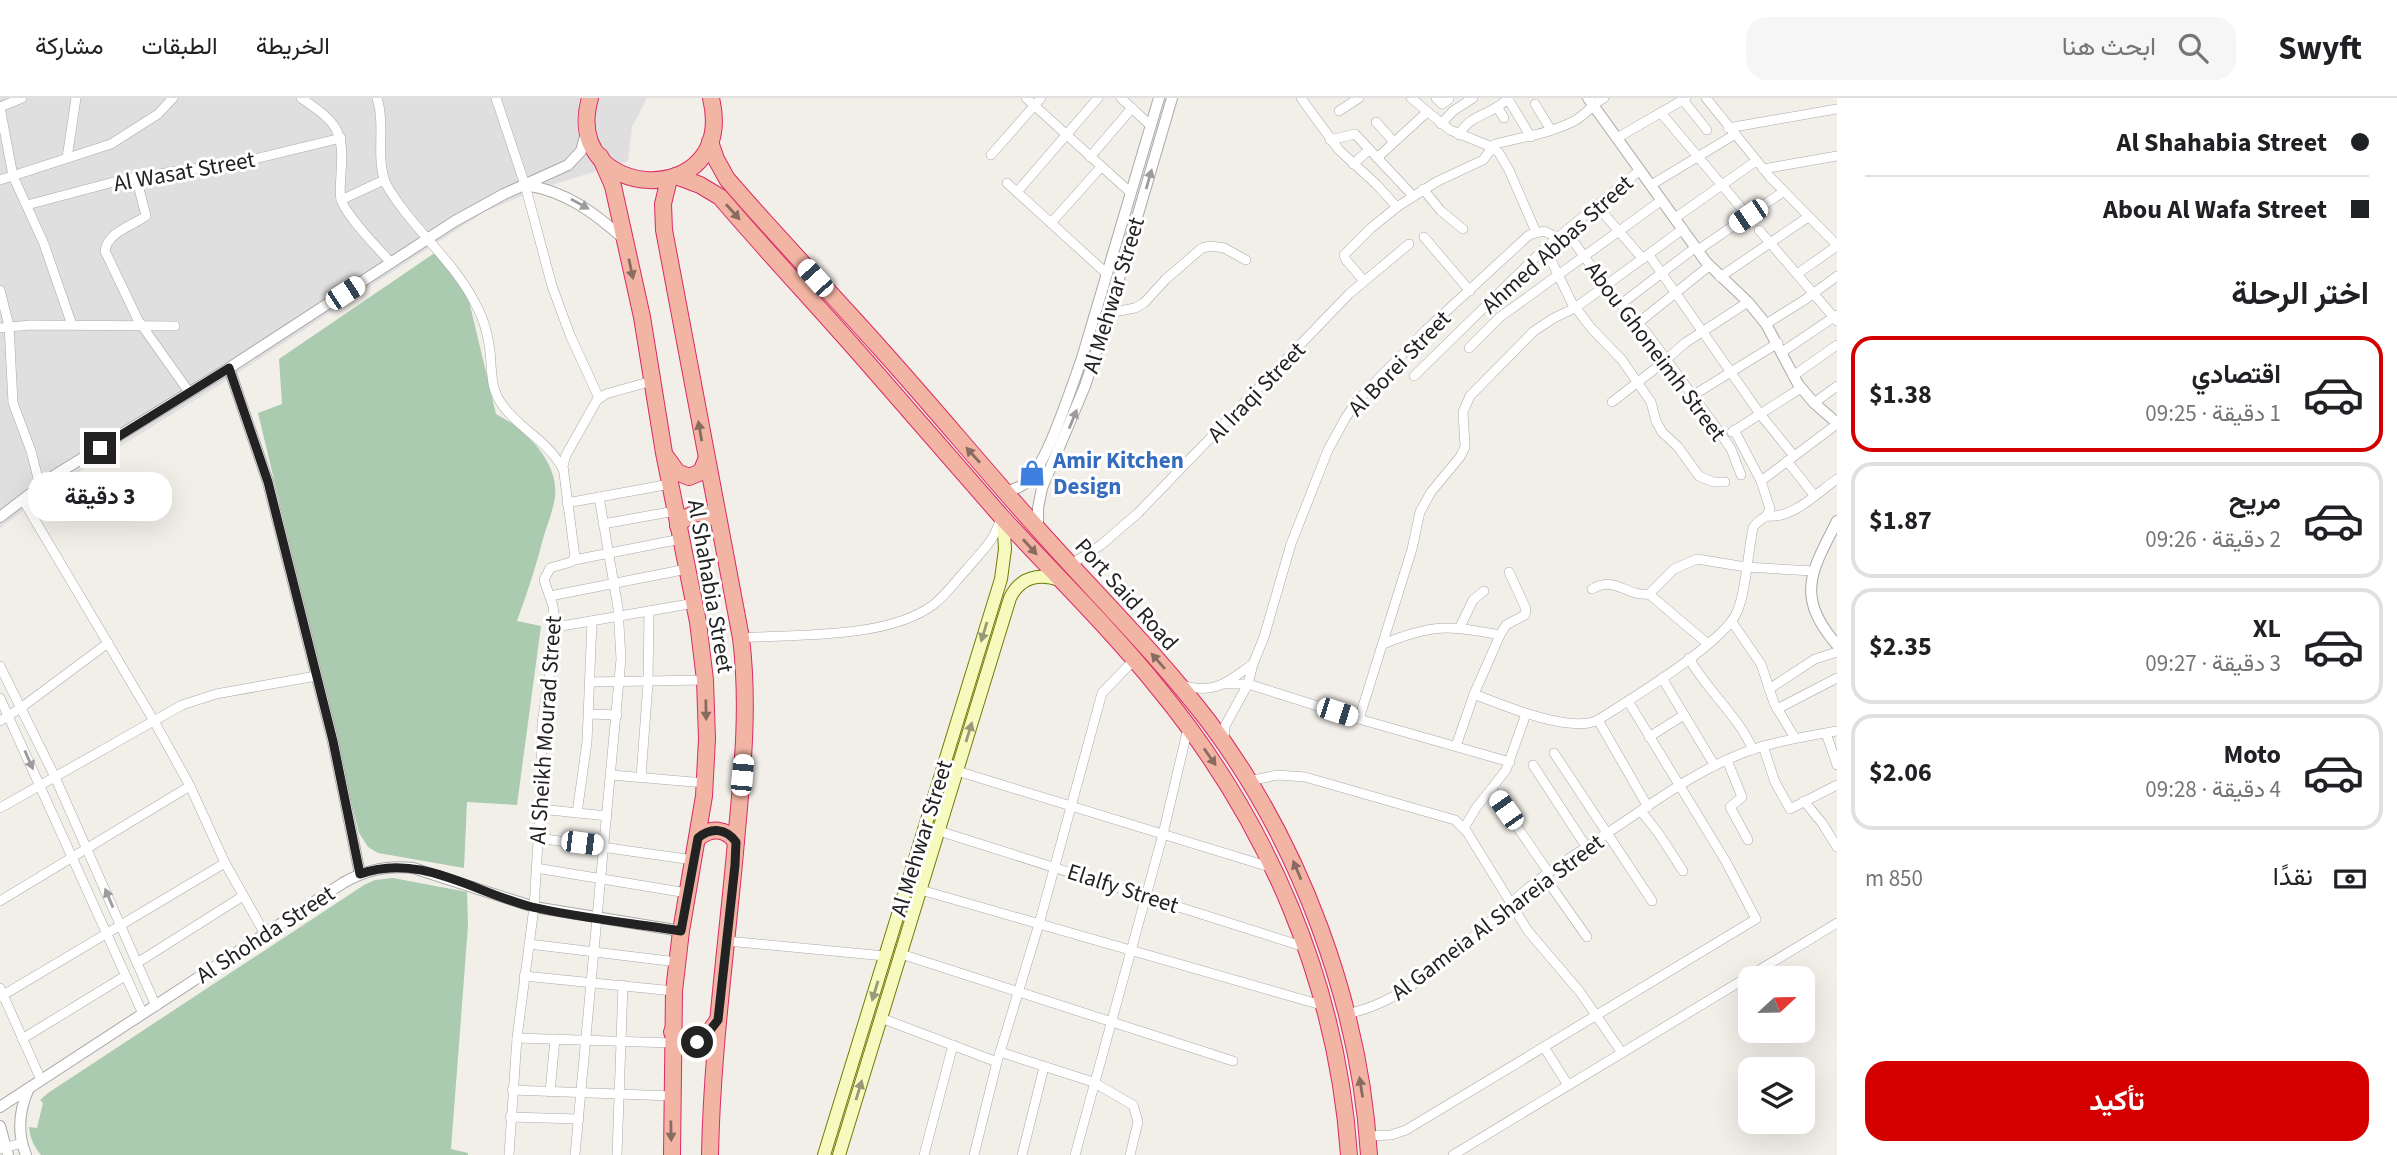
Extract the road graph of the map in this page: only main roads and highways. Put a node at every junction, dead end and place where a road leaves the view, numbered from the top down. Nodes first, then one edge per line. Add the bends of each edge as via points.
1 (712, 98) edge
2 (588, 101) edge
3 (710, 142) junction
4 (600, 156) junction
5 (673, 178) junction
6 (880, 348) junction
7 (867, 362) junction
8 (908, 380) junction
9 (894, 394) junction
10 (664, 453) junction
11 (706, 460) junction
12 (1002, 517) junction
13 (717, 519) junction
14 (678, 525) junction
15 (1060, 580) junction
16 (1248, 779) junction
17 (1230, 787) junction
18 (930, 808) junction
19 (944, 813) junction
20 (698, 838) junction
21 (736, 842) junction
22 (718, 1020) junction
23 (672, 1038) junction
24 (672, 1155) edge
25 (710, 1155) edge
26 (824, 1155) edge
27 (839, 1155) edge
28 (1349, 1155) edge
29 (1369, 1155) edge

1 - 3 highway via 715,120
2 - 4 highway, Al Shahabia Street via 588,129
3 - 5 highway via 693,166
3 - 6 highway, Port Said Road via 727,179
4 - 5 highway via 631,178 650,182
4 -> 10 highway, Al Shahabia Street via 612,186 642,317
5 -> 7 highway, Port Said Road via 720,197
11 -> 5 highway, Al Shahabia Street via 664,230 663,204
6 - 7 highway via 876,360
6 - 8 highway, Port Said Road
7 - 9 highway, Port Said Road
8 - 9 highway via 896,383
16 -> 8 highway, Port Said Road via 1178,684
9 - 12 highway, Port Said Road
10 - 11 highway via 686,477 701,472
10 - 14 highway, Al Shahabia Street
11 - 13 highway, Al Shahabia Street
12 -> 15 highway, Port Said Road
12 -> 18 main road, Al Mehwar Street via 1002,572
13 - 14 highway via 694,513
13 - 21 highway, Al Shahabia Street via 741,638 746,715
14 -> 20 highway, Al Shahabia Street via 705,680 707,739
15 -> 17 highway, Port Said Road via 1134,660
19 -> 15 main road, Al Mehwar Street via 1012,593 1035,576
16 - 17 highway
29 -> 16 highway, Port Said Road via 1359,1074 1311,904 1273,820
17 - 28 highway, Port Said Road via 1274,868 1325,1006
18 - 19 main road
18 -> 26 main road, Al Mehwar Street
27 -> 19 main road, Al Mehwar Street
20 - 21 highway via 718,830
20 - 23 highway, Al Shahabia Street via 681,931
21 - 22 highway, Al Shahabia Street
22 - 23 highway via 694,1043
22 - 25 highway, Al Shahabia Street
23 -> 24 highway, Al Shahabia Street

